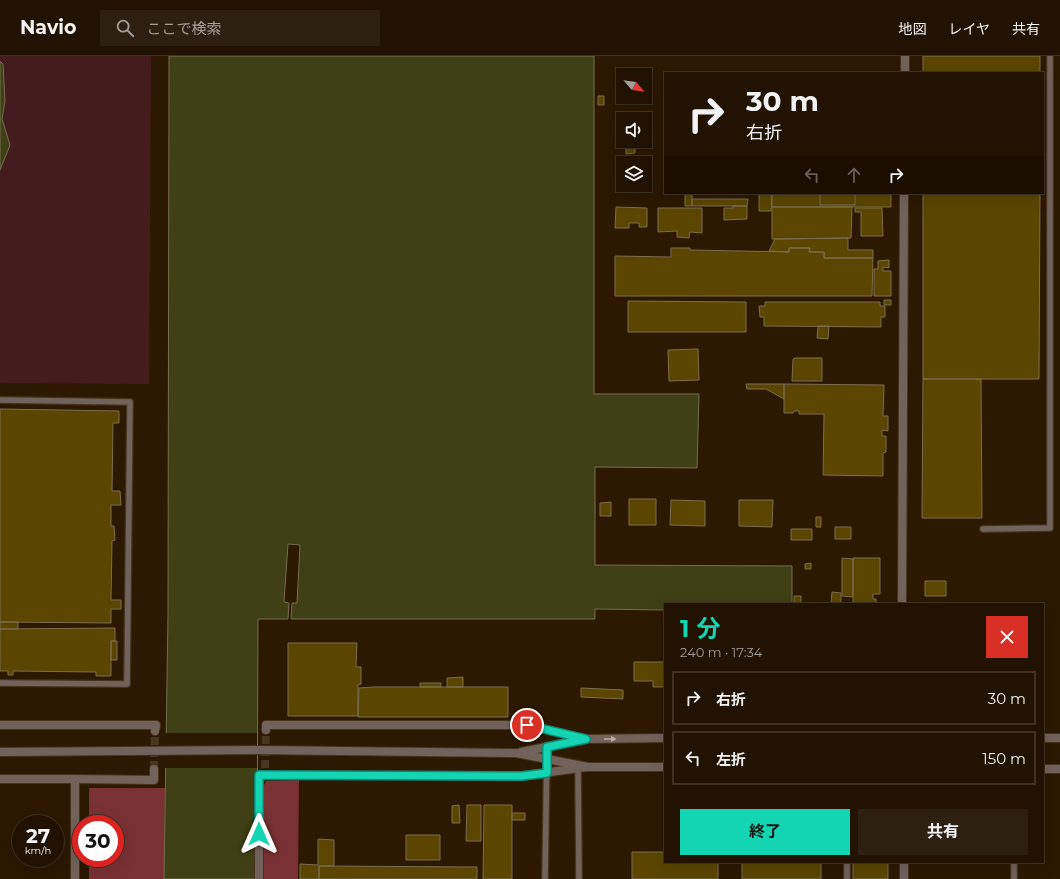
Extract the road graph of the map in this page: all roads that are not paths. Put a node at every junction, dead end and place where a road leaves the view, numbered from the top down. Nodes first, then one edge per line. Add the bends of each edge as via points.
1 (905, 56) edge
2 (1050, 56) edge
3 (905, 72) edge
4 (904, 194) edge
5 (0, 400) edge
6 (984, 529) dead end
7 (902, 603) edge
8 (0, 683) edge
9 (0, 725) edge
10 (266, 730) dead end
11 (155, 731) dead end
12 (664, 738) edge
13 (1044, 738) edge
14 (1060, 738) edge
15 (586, 739) junction
16 (547, 747) junction
17 (0, 752) edge
18 (516, 753) junction
19 (547, 759) junction
20 (578, 767) junction
21 (664, 767) edge
22 (154, 769) tunnel mouth
23 (1044, 769) edge
24 (1060, 769) edge
25 (547, 773) junction
26 (0, 778) edge
27 (75, 779) junction
28 (847, 863) edge
29 (904, 863) edge
30 (1014, 863) edge
31 (75, 879) edge
32 (259, 879) edge
33 (545, 879) edge
34 (578, 879) edge
35 (847, 879) edge
36 (904, 879) edge
37 (1014, 879) edge

1 - 3 street
2 - 6 lane via 1050,528
4 - 7 street
5 - 8 lane via 130,402 127,684
9 - 11 street via 156,725
10 - 15 street via 266,725 527,725
15 -> 12 street
13 - 14 street
15 - 16 street
16 - 18 street
16 - 19 lane
17 - 18 street via 257,750
18 - 19 street
19 - 20 street
19 - 25 lane
20 - 21 street
20 - 25 street
20 - 34 lane
22 - 27 street via 154,780
23 - 24 street
25 - 32 street via 522,776 265,772 259,775
25 - 33 lane
26 - 27 street
27 - 31 street
28 - 35 lane
29 - 36 street
30 - 37 lane

